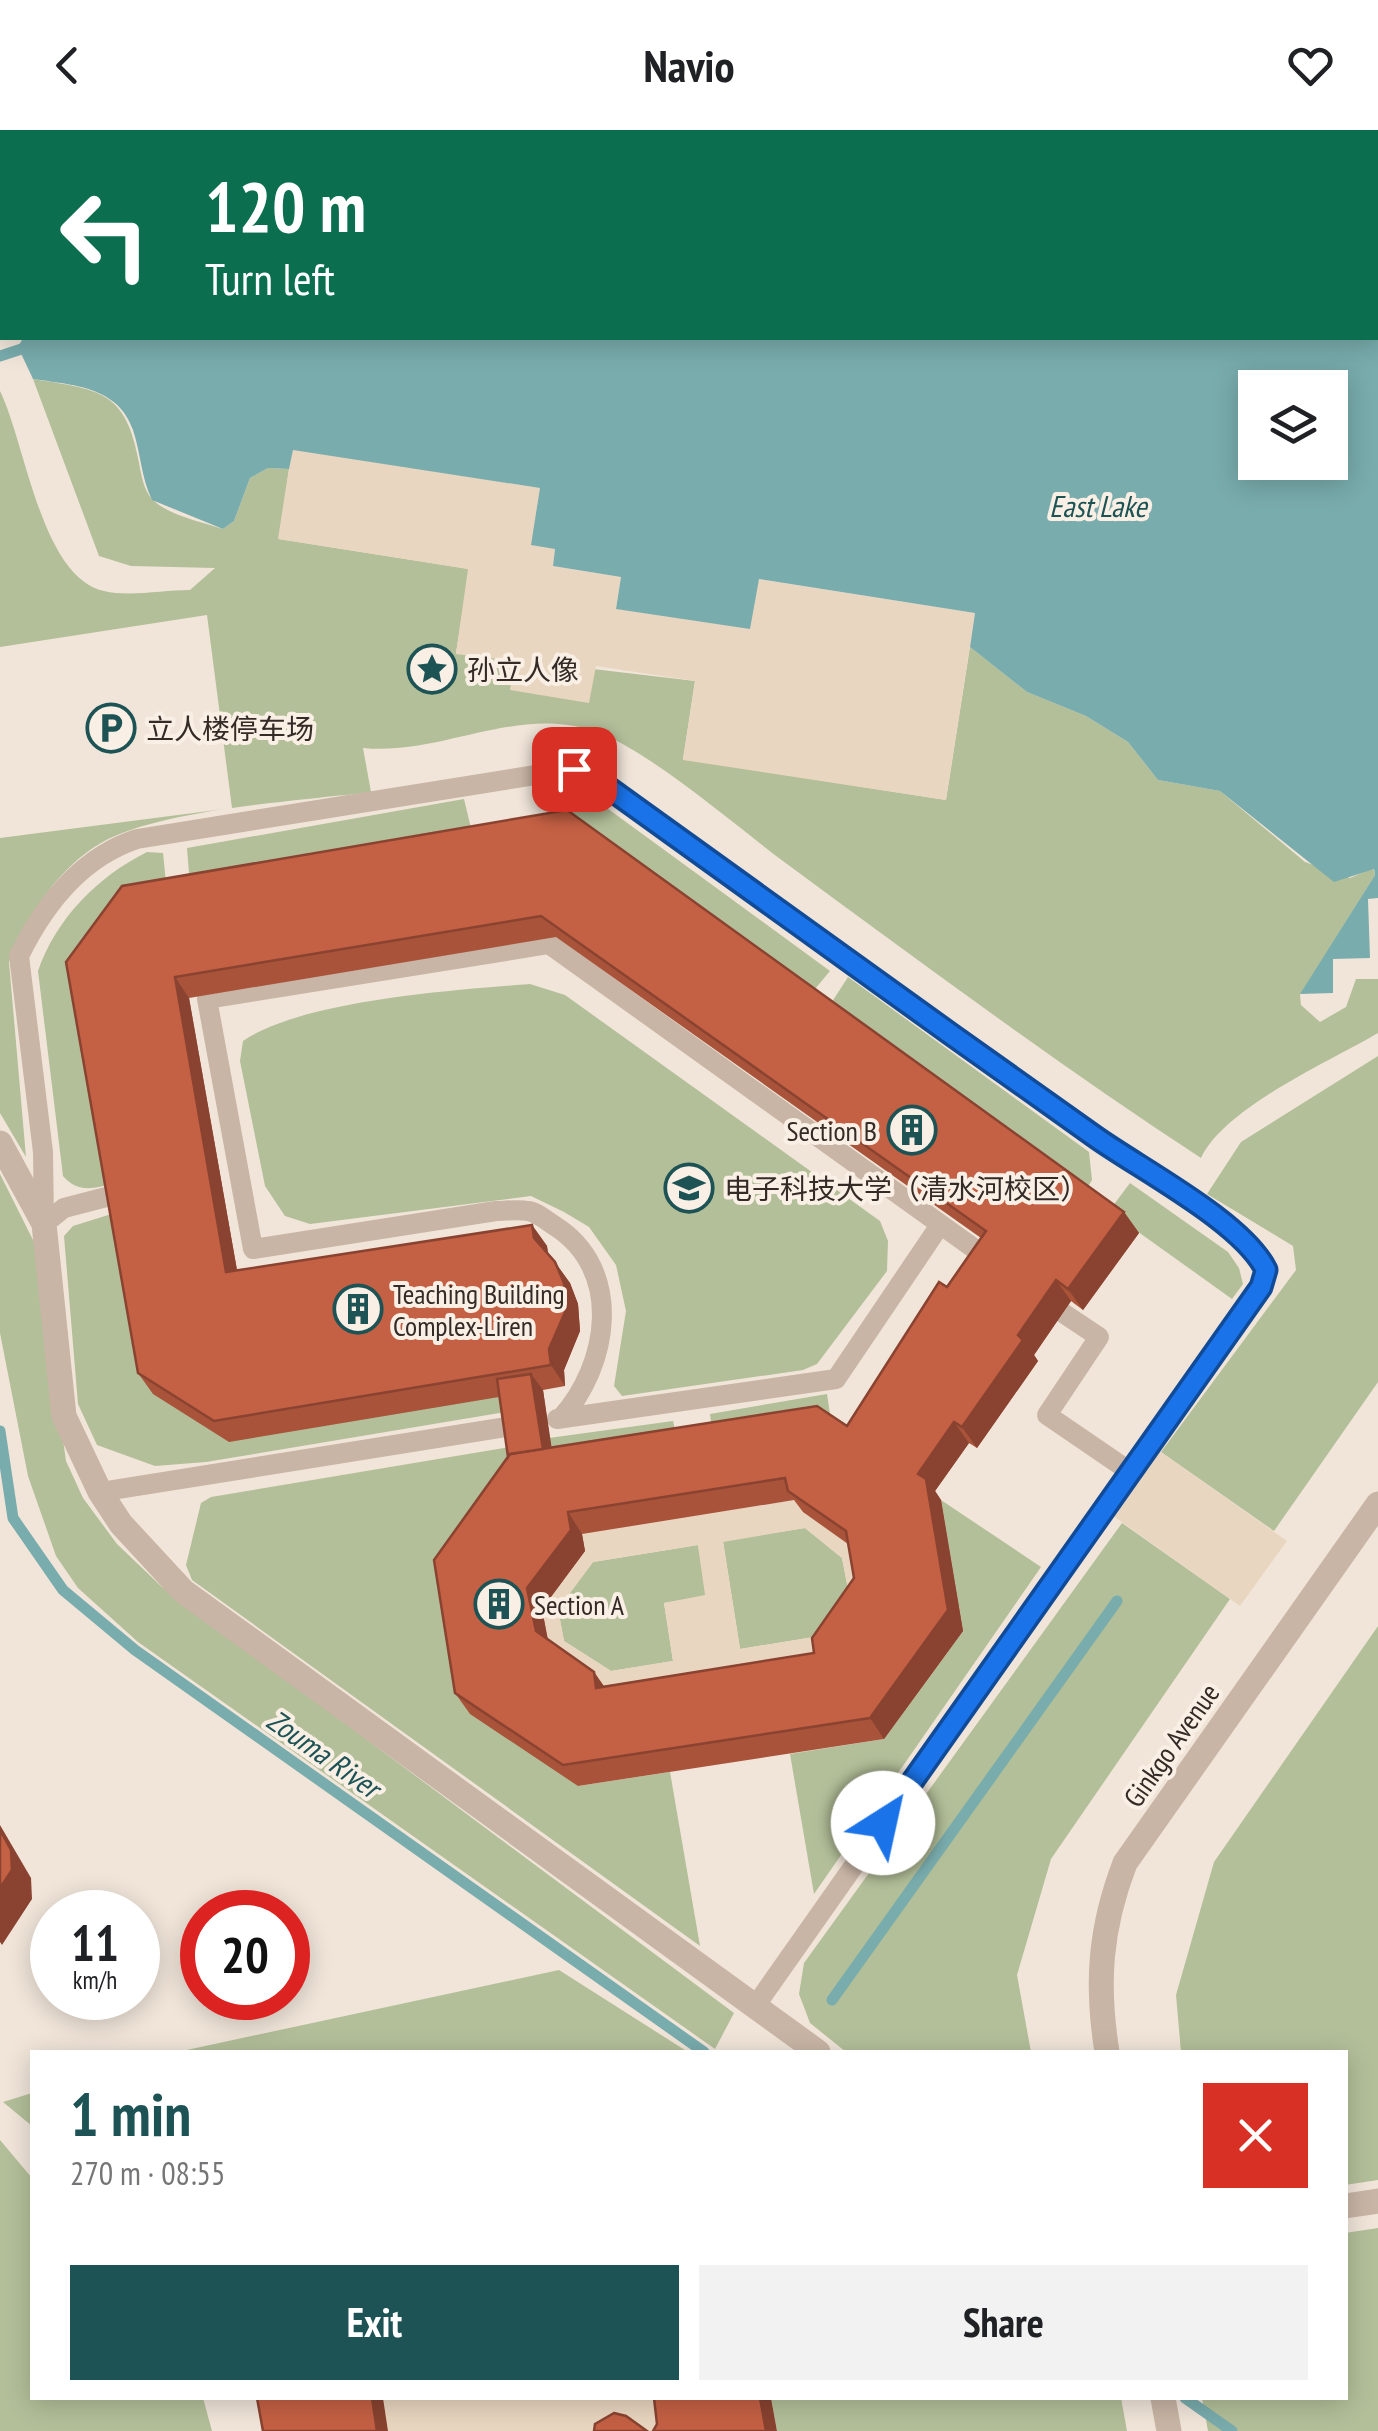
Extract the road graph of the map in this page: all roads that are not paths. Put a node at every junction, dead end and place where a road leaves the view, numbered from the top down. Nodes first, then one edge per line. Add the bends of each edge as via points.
1 (0, 1143) edge
2 (118, 1194) edge
3 (44, 1224) junction
4 (940, 1225) junction
5 (993, 1262) edge
6 (1063, 1313) edge
7 (512, 1426) edge
8 (1129, 1470) junction
9 (100, 1492) junction
10 (1378, 1504) edge
11 (756, 2005) junction
12 (815, 2050) edge
13 (1107, 2050) edge
14 (1378, 2202) edge
15 (1348, 2206) edge
16 (1163, 2400) edge
17 (1169, 2431) edge

1 - 3 street
2 - 3 lane via 64,1208
3 - 8 lane via 43,1152 19,956 33,927 82,868 104,850 136,839 574,769 1258,1253 1266,1270 1261,1287
3 - 9 street via 64,1416
4 - 4 lane via 549,944 206,999 231,1176 253,1249 496,1211 530,1211 572,1237 597,1275 602,1322 585,1392 554,1419 836,1379
4 - 5 lane
6 - 8 lane via 1099,1337 1047,1415
7 - 9 lane
8 - 11 lane
9 - 11 street via 171,1582
10 - 13 street, Ginkgo Avenue via 1125,1862 1108,1907 1098,1972
11 - 12 street
14 - 15 street
16 - 17 street

